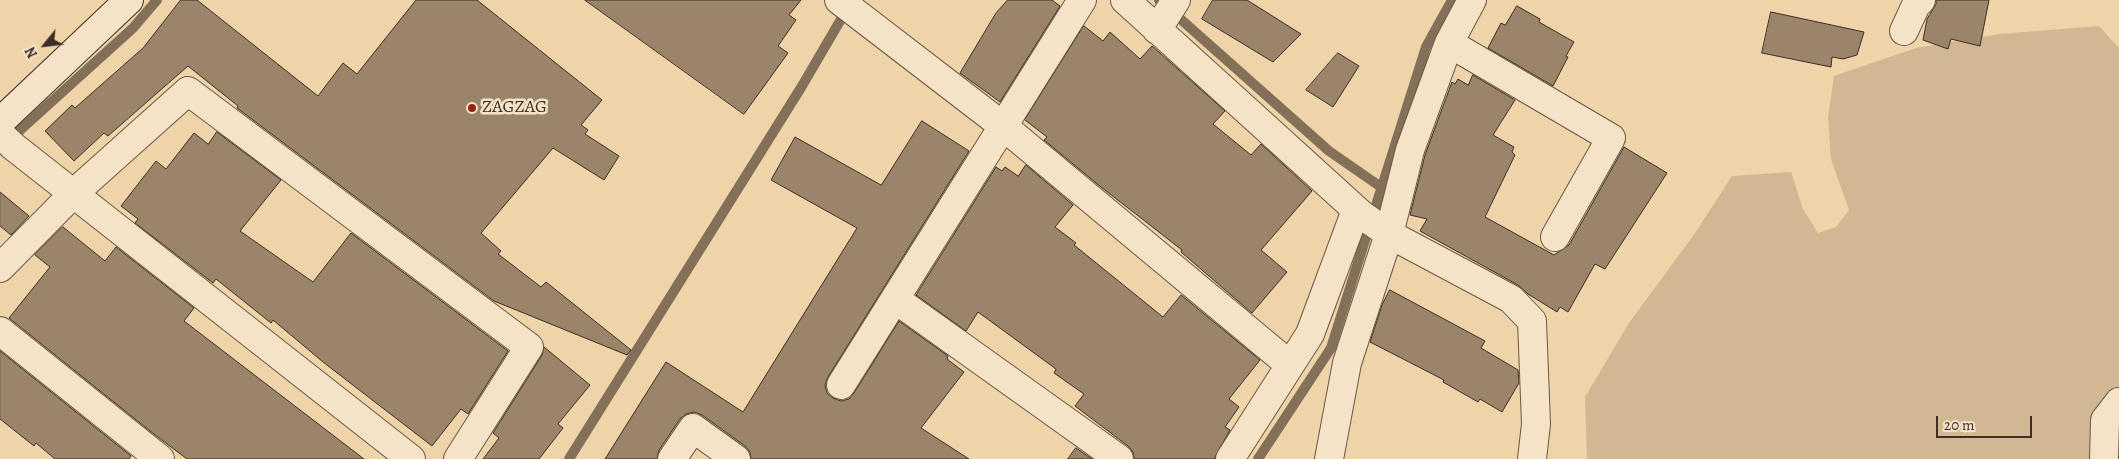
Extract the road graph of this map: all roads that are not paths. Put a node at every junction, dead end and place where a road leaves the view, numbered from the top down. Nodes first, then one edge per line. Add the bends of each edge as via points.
1 (130, 0) edge
2 (1082, 0) edge
3 (1125, 0) edge
4 (1472, 0) edge
5 (1921, 0) edge
6 (849, 8) edge
7 (1165, 17) edge
8 (1904, 31) dead end
9 (1449, 43) junction
10 (1003, 126) junction
11 (4, 134) edge
12 (74, 193) junction
13 (1372, 222) junction
14 (1555, 237) dead end
15 (0, 268) edge
16 (895, 299) junction
17 (0, 331) edge
18 (1290, 365) junction
19 (841, 385) dead end
20 (2119, 402) edge
21 (160, 459) edge
22 (411, 459) edge
23 (458, 459) edge
24 (672, 459) edge
25 (736, 459) edge
26 (1119, 459) edge
27 (1230, 459) edge
28 (1329, 459) edge
29 (1532, 459) edge
30 (2104, 459) edge

1 - 11 street
2 - 10 street
3 - 7 street
4 - 9 street
5 - 8 street
6 - 10 street
7 - 13 street
9 - 13 street via 1410,150
9 - 14 street via 1611,138
10 - 16 street
10 - 18 street
11 - 12 street
12 - 15 street
12 - 22 street
12 - 23 street via 188,91 529,348
13 - 18 street
13 - 28 street
13 - 29 street via 1511,298 1532,322 1536,424
16 - 19 street
16 - 26 street
17 - 21 street
18 - 27 street
20 - 30 street via 2105,420
24 - 25 street via 692,428

